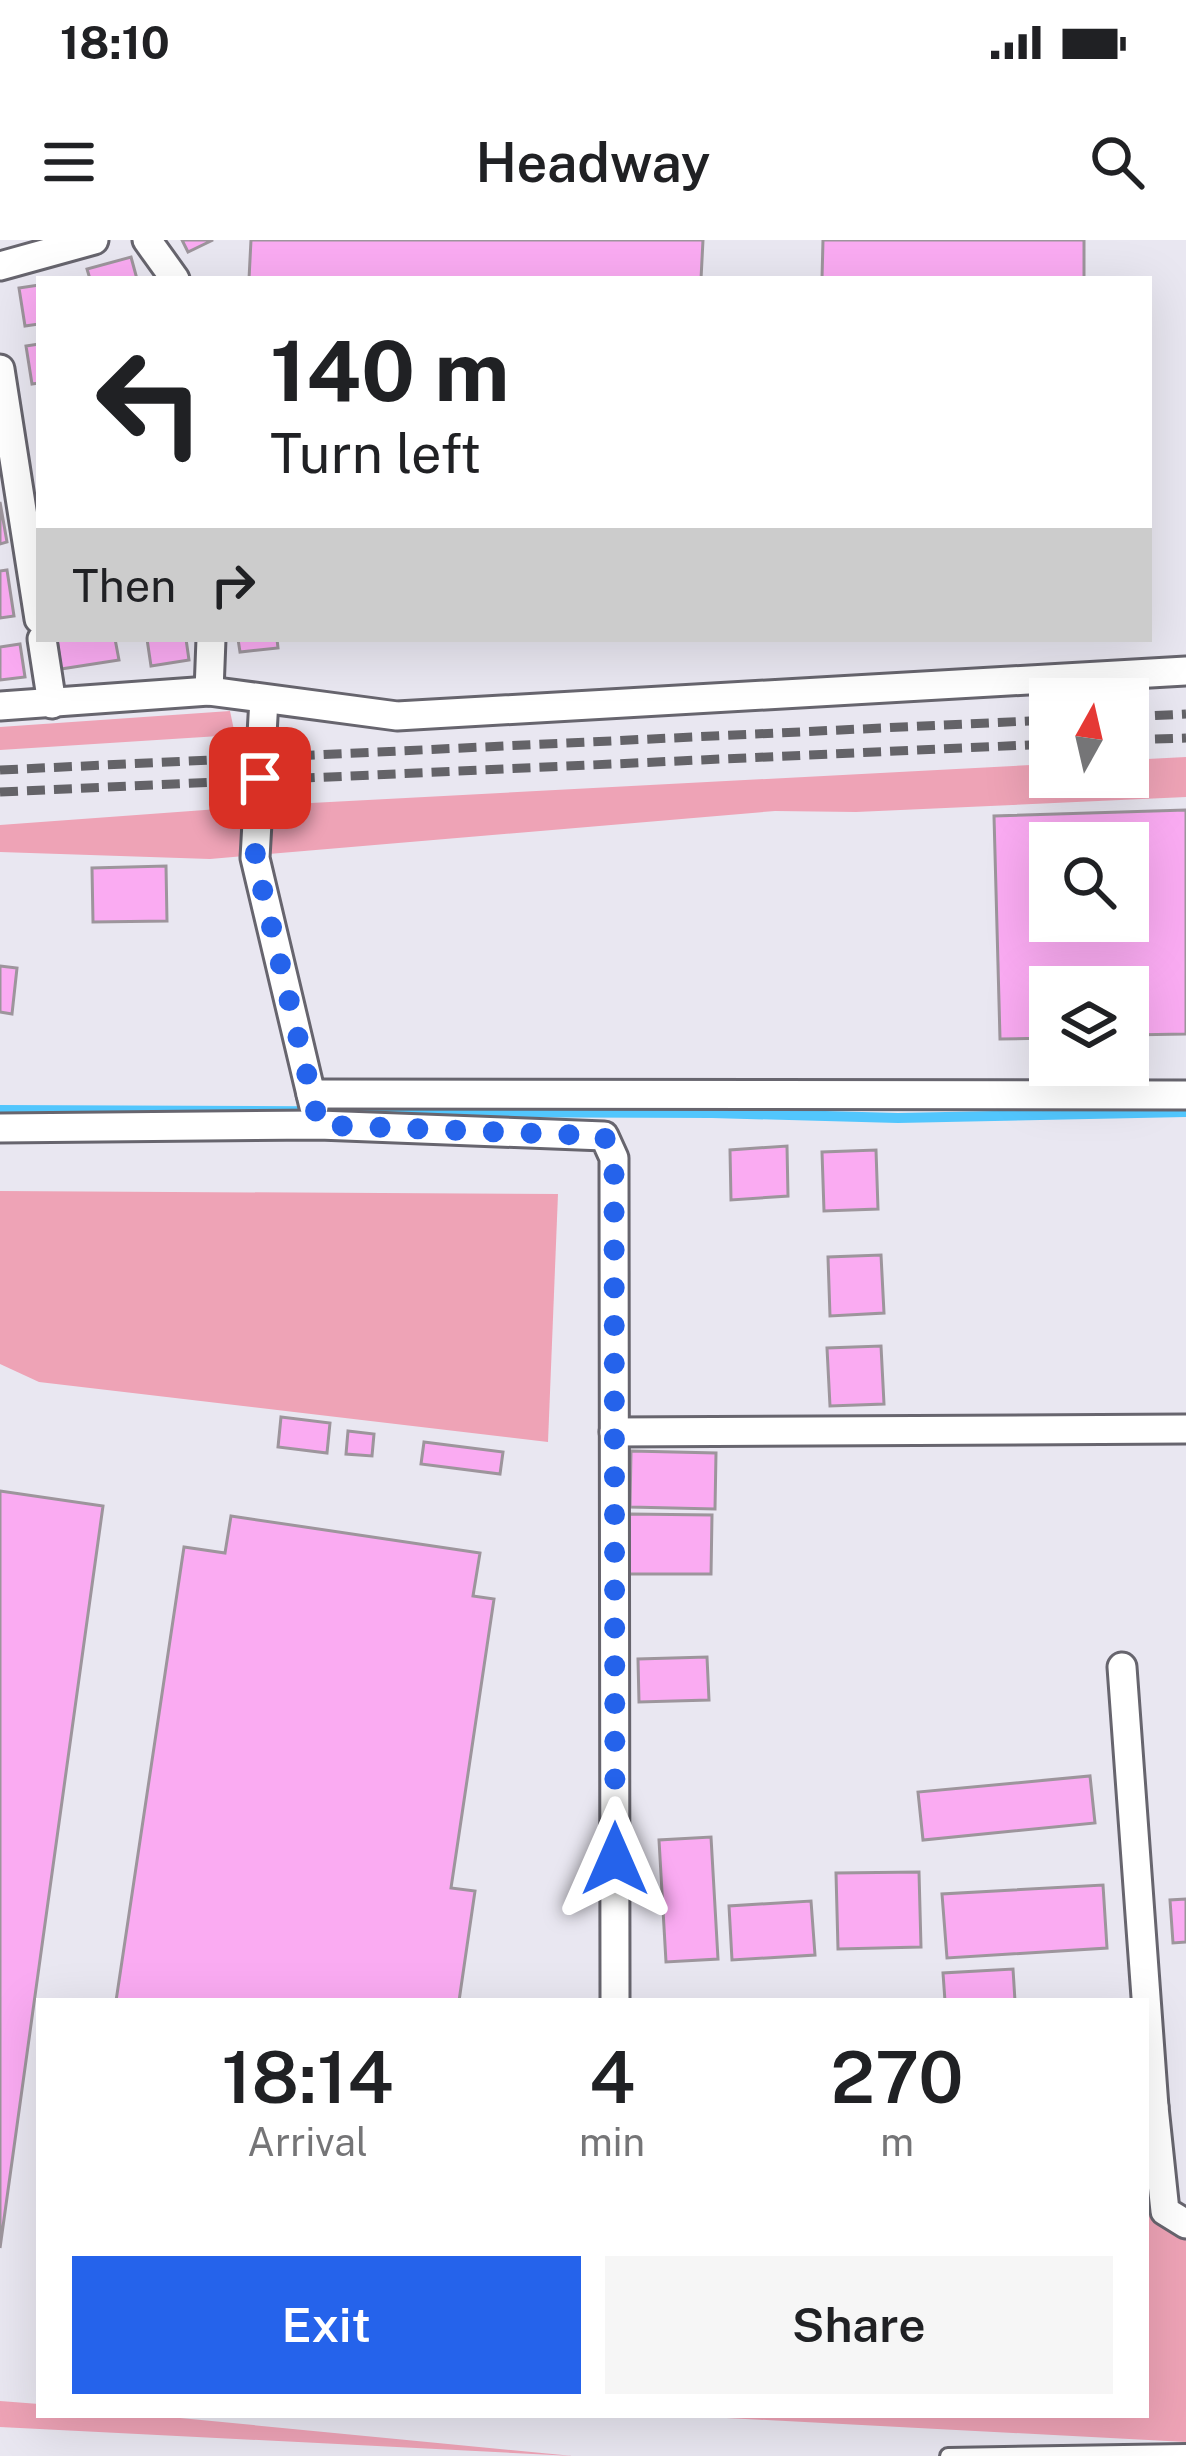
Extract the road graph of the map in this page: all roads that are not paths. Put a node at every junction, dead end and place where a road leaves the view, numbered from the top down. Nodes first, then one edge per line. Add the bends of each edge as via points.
1 (94, 240) edge
2 (147, 240) edge
3 (0, 266) edge
4 (173, 276) edge
5 (0, 369) edge
6 (36, 600) edge
7 (42, 642) edge
8 (211, 642) edge
9 (1186, 671) edge
10 (209, 691) junction
11 (264, 699) junction
12 (52, 704) junction
13 (0, 706) edge
14 (311, 1094) junction
15 (1186, 1095) edge
16 (319, 1125) junction
17 (0, 1128) edge
18 (1186, 1429) edge
19 (614, 1432) junction
20 (1122, 1667) dead end
21 (615, 1998) edge
22 (1143, 1998) edge
23 (1150, 2108) edge
24 (1186, 2224) edge
25 (1186, 2452) edge
26 (948, 2456) edge
27 (1018, 2456) edge

1 - 3 street
2 - 4 street
5 - 6 street
7 - 12 street
8 - 10 street
9 - 11 street via 397,716
10 - 11 street
10 - 12 street
11 - 14 street via 255,858
12 - 13 street
14 - 15 street
14 - 16 street
16 - 17 street
16 - 19 street via 604,1136 614,1158
18 - 19 street
19 - 21 street
20 - 22 street
23 - 24 street via 1166,2211
25 - 27 lane
26 - 27 lane

